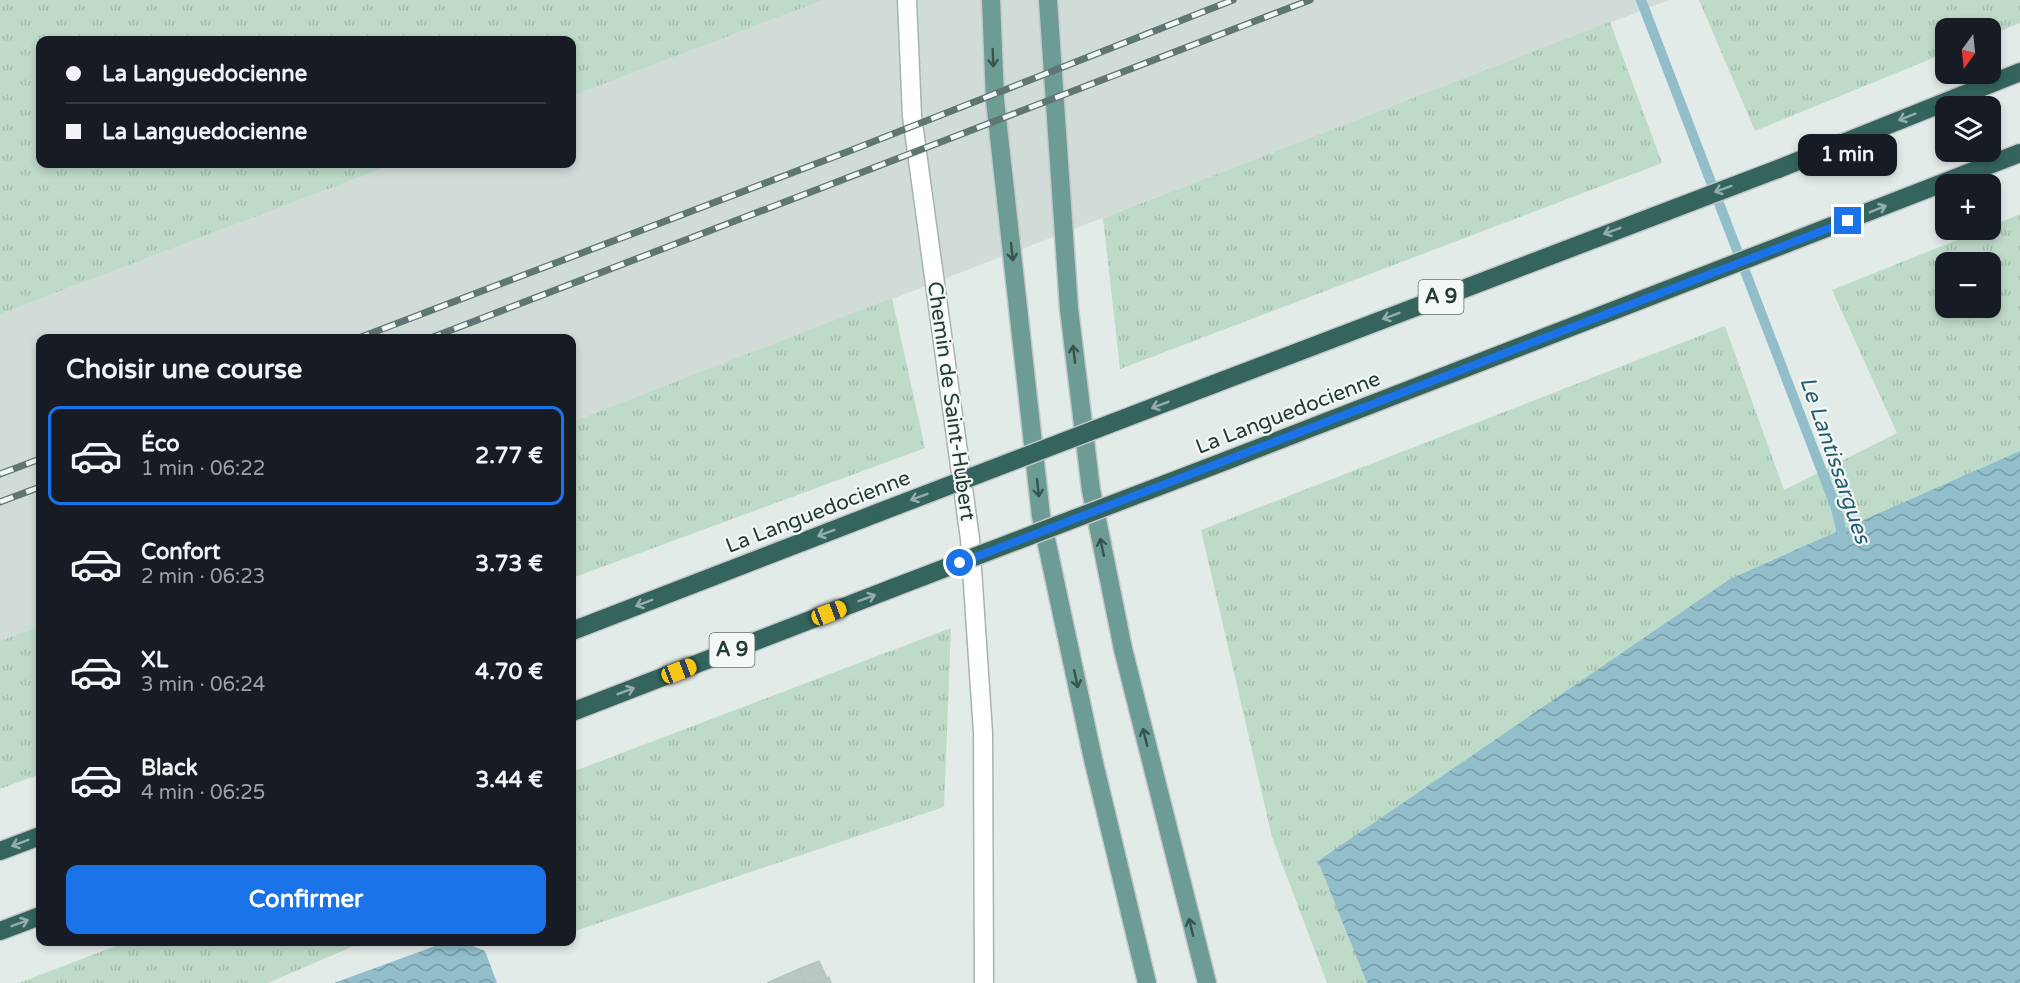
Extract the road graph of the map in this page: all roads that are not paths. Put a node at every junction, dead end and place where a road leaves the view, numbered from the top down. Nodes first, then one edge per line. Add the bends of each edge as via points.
1 (907, 0) edge
2 (991, 0) edge
3 (1048, 0) edge
4 (2020, 72) edge
5 (2020, 153) edge
6 (576, 629) edge
7 (576, 710) edge
8 (36, 838) edge
9 (0, 851) edge
10 (36, 918) edge
11 (0, 931) edge
12 (984, 983) edge
13 (1147, 983) edge
14 (1207, 983) edge

1 - 12 street, Chemin de Saint-Hubert via 912,116 970,539 983,733
2 -> 13 main road via 995,100 1041,516 1093,759
14 -> 3 main road via 1124,649 1091,490 1069,309
4 -> 6 highway, La Languedocienne / A 9, bridge via 1778,169
7 -> 5 highway, La Languedocienne / A 9, bridge
8 -> 9 highway
11 -> 10 highway

